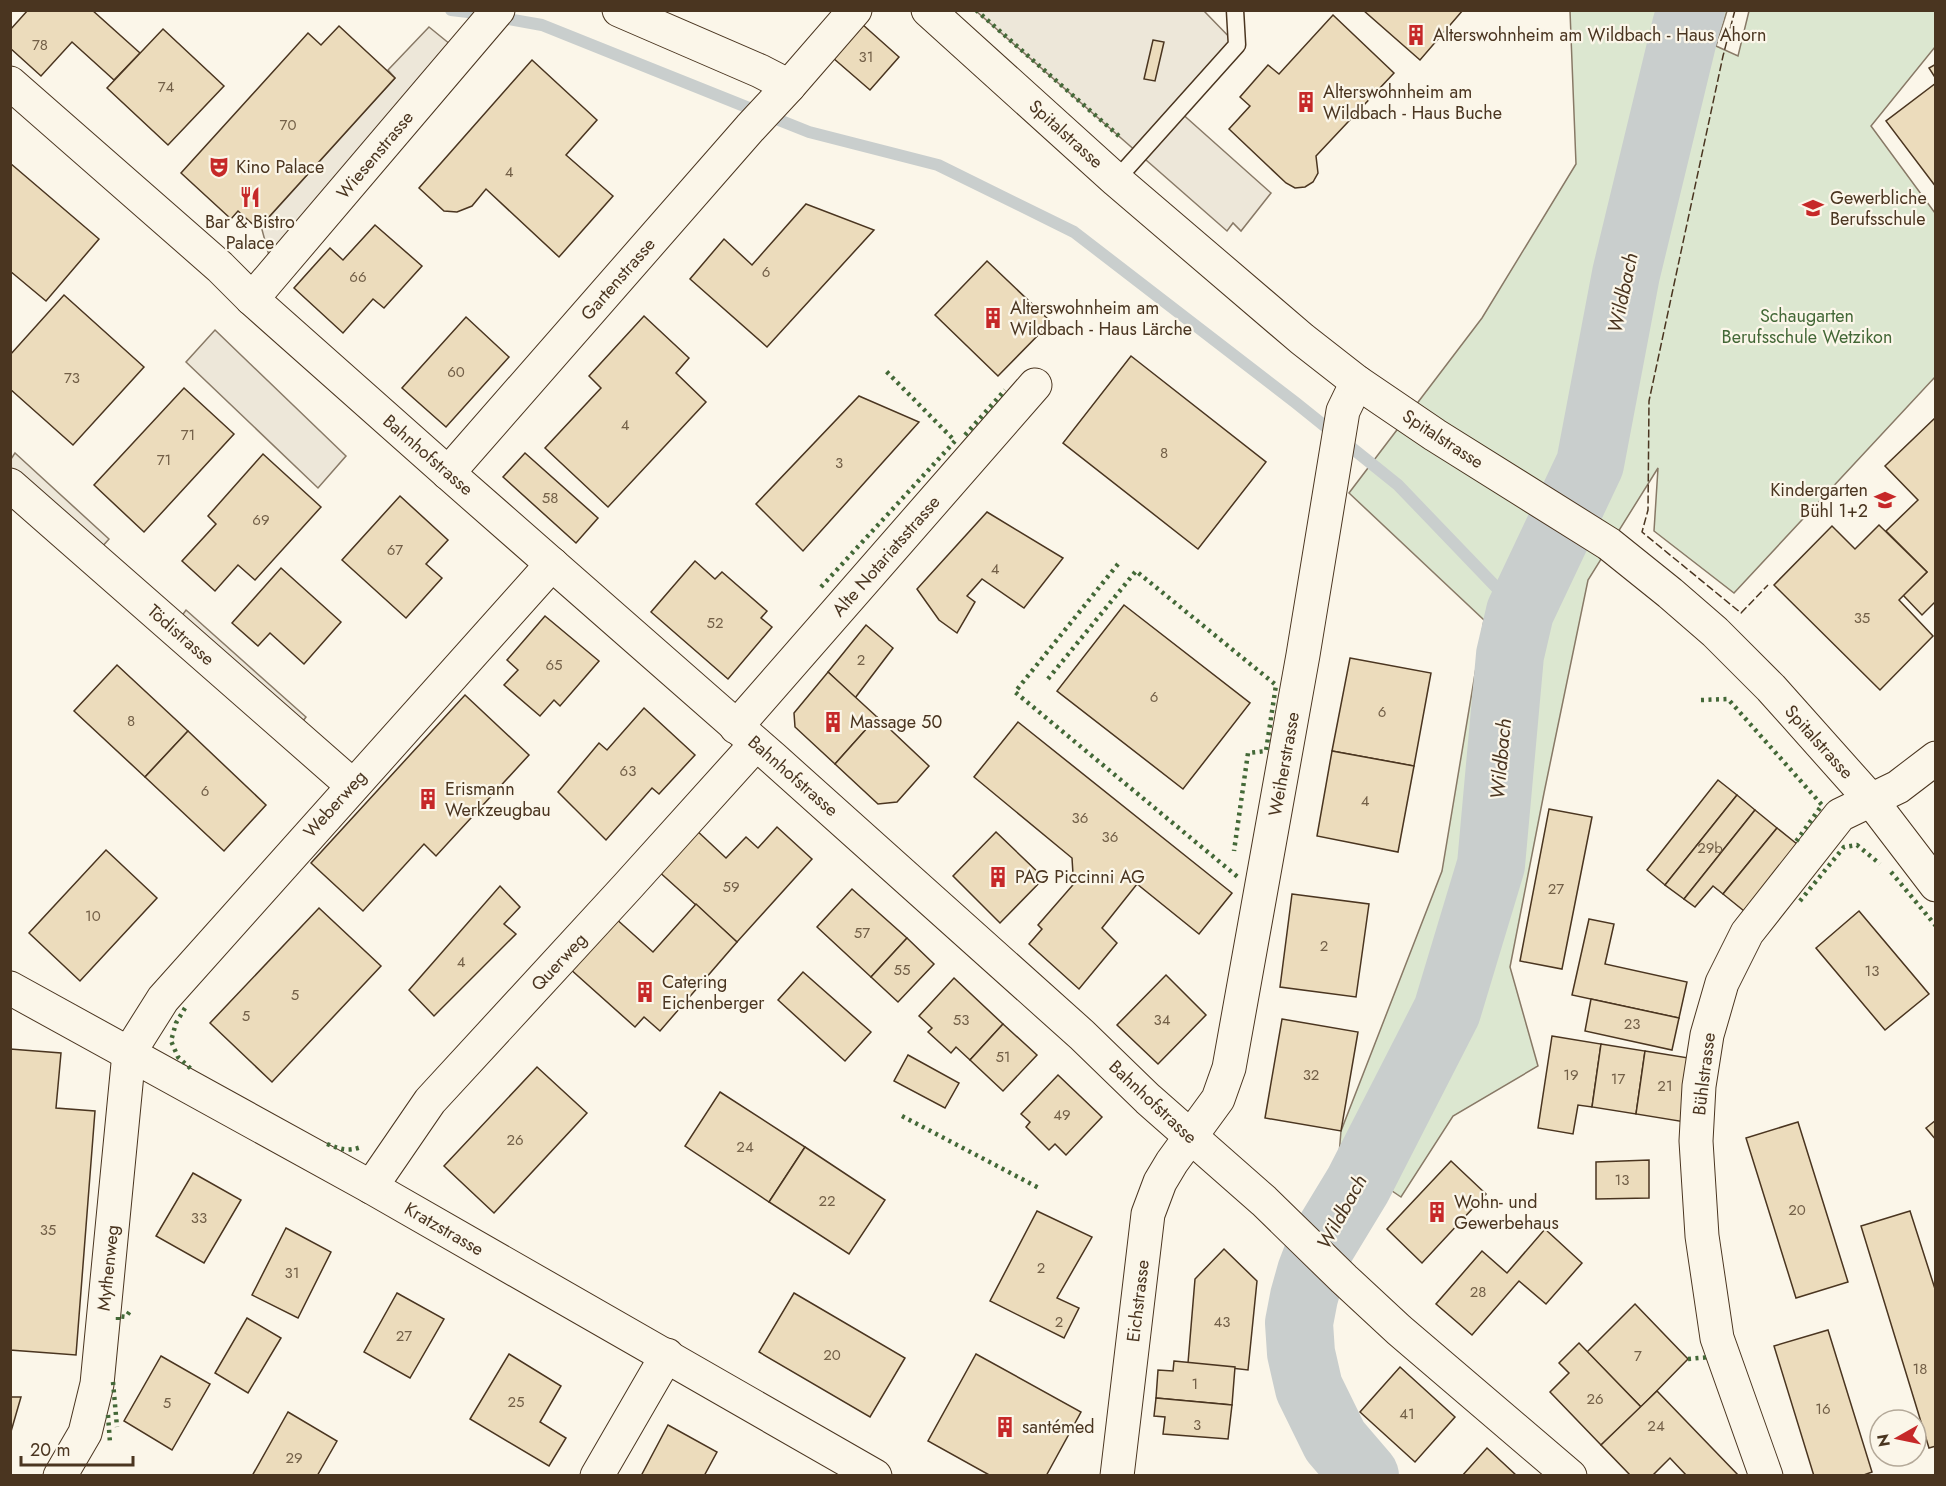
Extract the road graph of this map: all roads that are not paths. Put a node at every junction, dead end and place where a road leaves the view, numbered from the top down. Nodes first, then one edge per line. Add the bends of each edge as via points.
1 (619, 10) edge
2 (855, 10) edge
3 (928, 10) edge
4 (1234, 10) edge
5 (490, 20) edge
6 (10, 82) edge
7 (783, 93) junction
8 (1116, 180) junction
9 (252, 299) junction
10 (1035, 385) dead end
11 (1350, 396) junction
12 (448, 474) junction
13 (10, 485) edge
14 (552, 564) junction
15 (746, 736) junction
16 (1935, 758) edge
17 (352, 786) junction
18 (1870, 800) junction
19 (1935, 885) edge
20 (10, 988) edge
21 (129, 1053) junction
22 (1190, 1137) junction
23 (371, 1187) junction
24 (667, 1355) junction
25 (60, 1476) edge
26 (597, 1476) edge
27 (875, 1476) edge
28 (1117, 1476) edge
29 (1570, 1476) edge
30 (1766, 1476) edge

1 - 7 street via 760,71
2 - 7 street, Gartenstrasse
3 - 8 street, Spitalstrasse
4 - 8 lane via 1236,45
5 - 9 street, Wiesenstrasse
6 - 9 street, Bahnhofstrasse
7 - 12 street, Gartenstrasse
8 - 11 street, Spitalstrasse via 1272,316
9 - 12 street, Bahnhofstrasse
10 - 15 street, Alte Notariatsstrasse
11 - 18 street, Spitalstrasse via 1535,498 1609,544 1715,632 1771,688
11 - 22 street, Weiherstrasse via 1333,471 1229,1068 1218,1099
12 - 14 street, Bahnhofstrasse
13 - 17 street, Tödistrasse
14 - 15 street, Bahnhofstrasse
14 - 17 street, Weberweg
15 - 22 street, Bahnhofstrasse via 1083,1035
15 - 23 street, Querweg via 530,993 430,1101
16 - 18 street, Bühlstrasse via 1898,787
17 - 21 street, Weberweg via 163,999
18 - 19 street, Spitalstrasse
18 - 30 street, Bühlstrasse via 1840,815 1747,933 1722,983 1707,1035 1699,1086 1696,1141 1702,1236 1717,1338
20 - 21 street, Kratzstrasse
21 - 23 street, Kratzstrasse
21 - 25 street, Mythenweg via 97,1384 85,1432
22 - 28 street, Eichstrasse via 1160,1182 1148,1214
22 - 29 street, Bahnhofstrasse via 1264,1201 1399,1330
23 - 24 street, Kratzstrasse
24 - 26 street
24 - 27 street, Kratzstrasse

